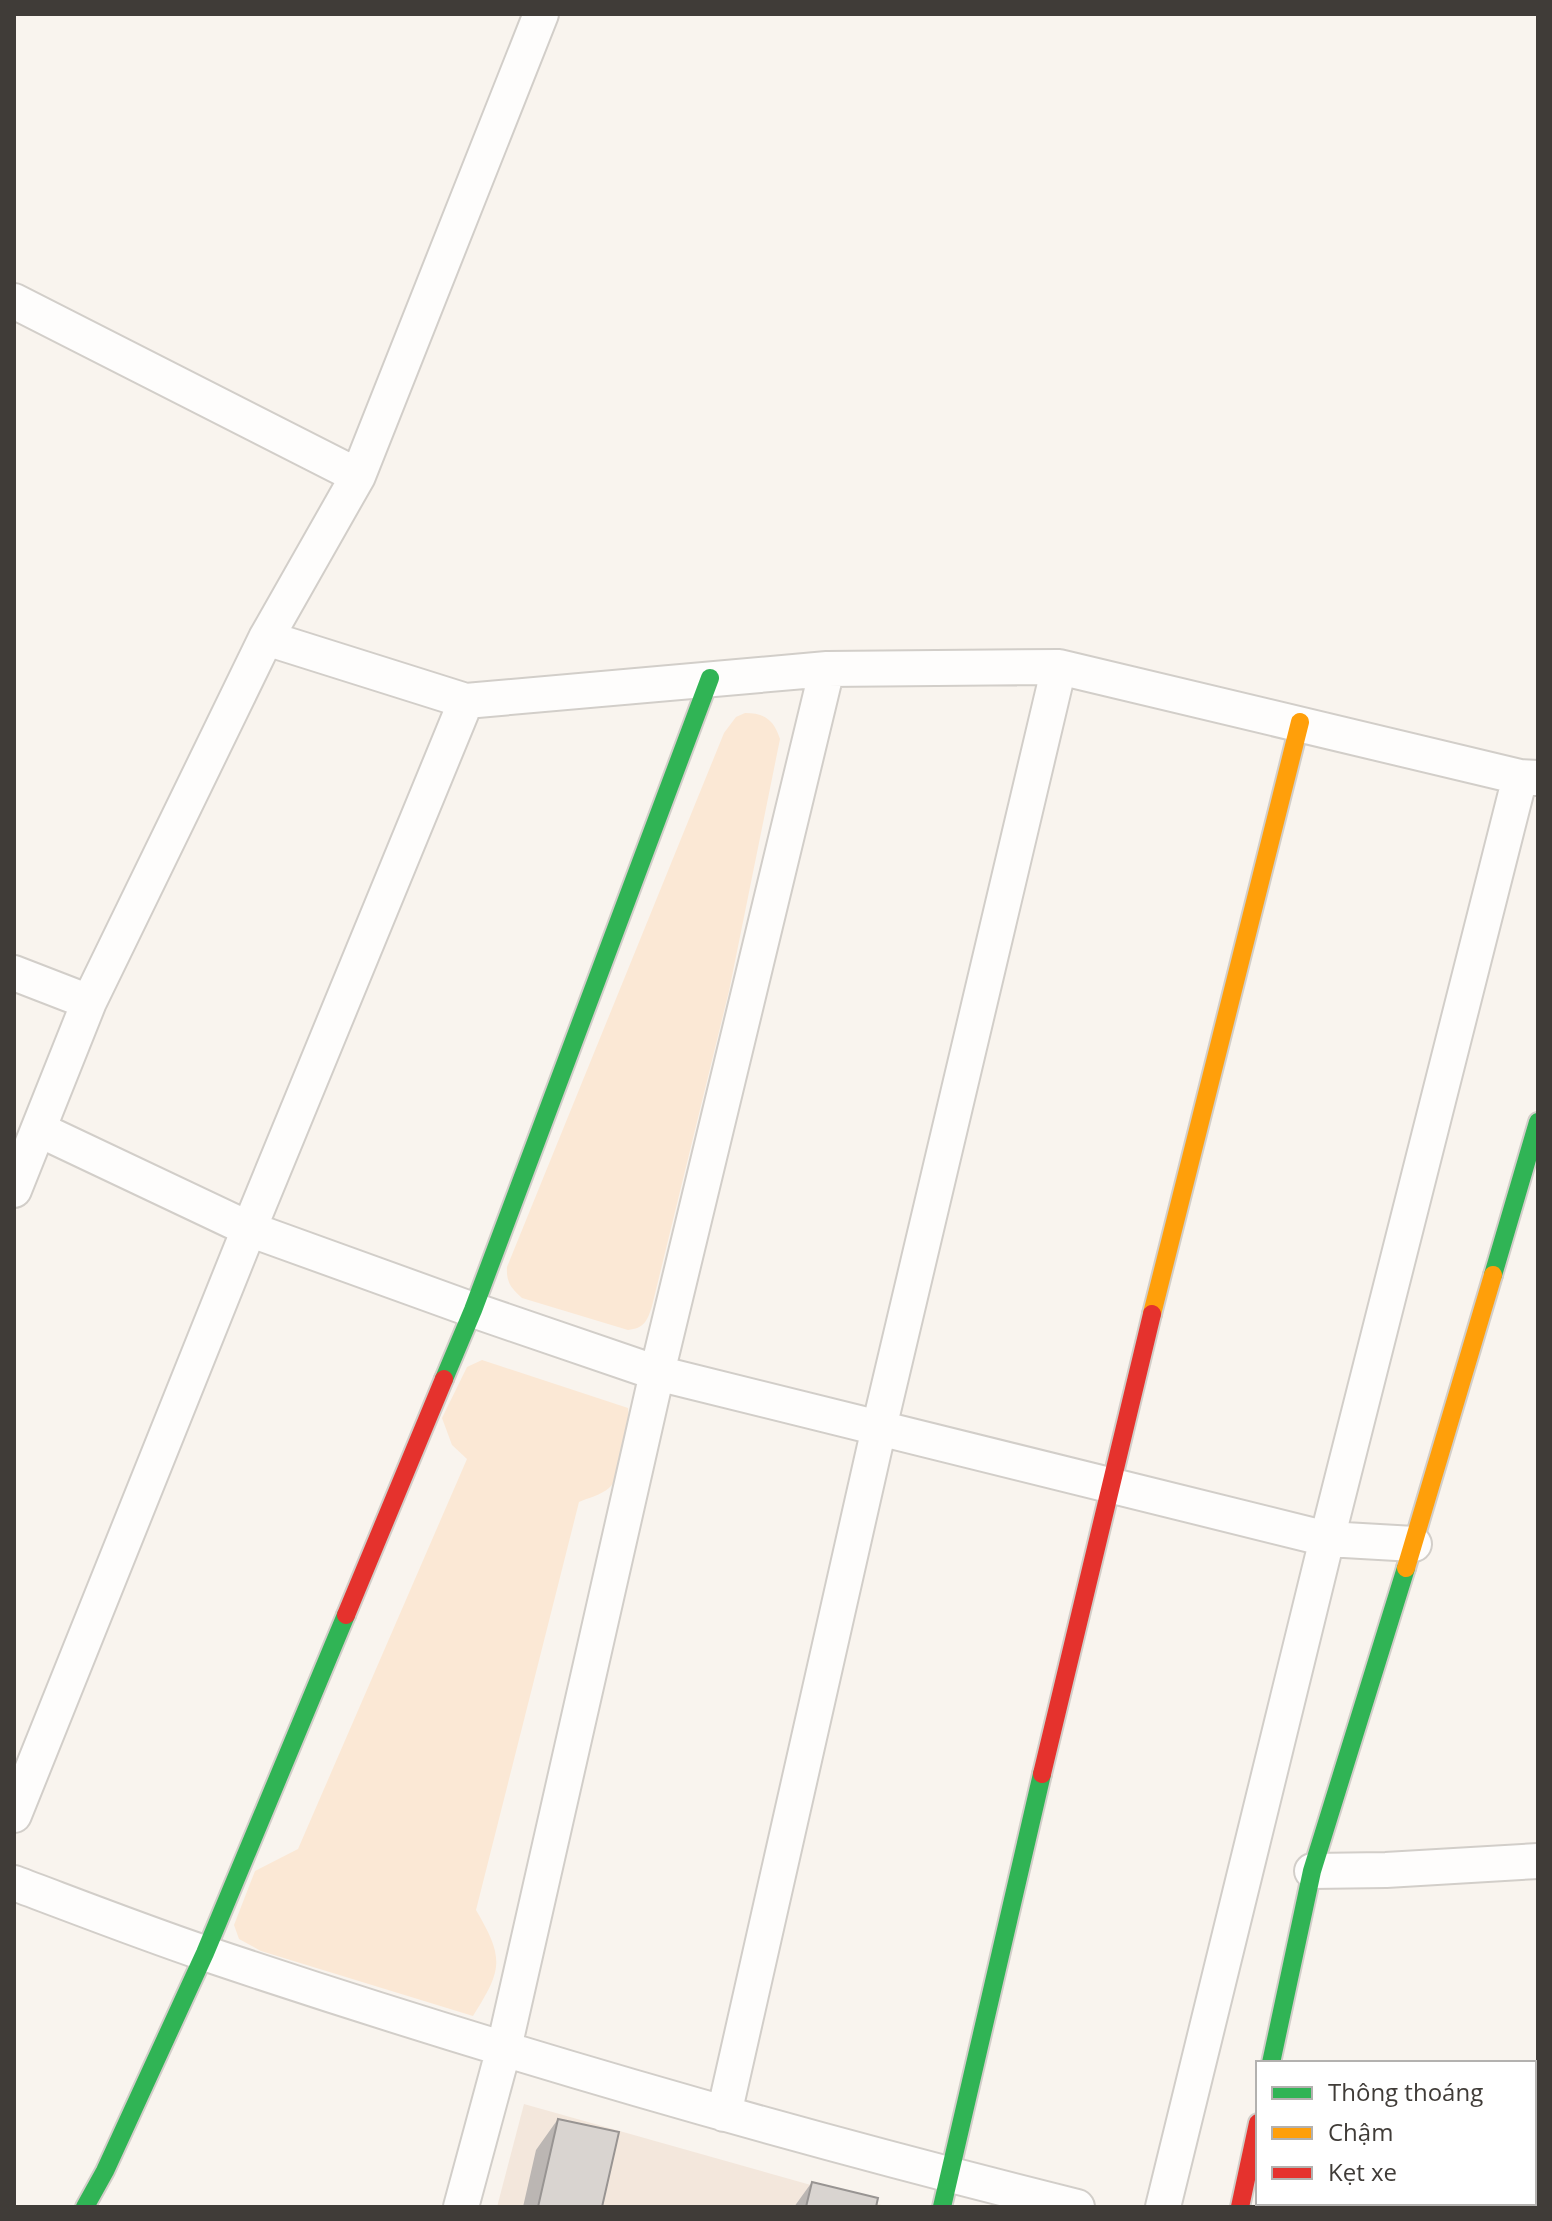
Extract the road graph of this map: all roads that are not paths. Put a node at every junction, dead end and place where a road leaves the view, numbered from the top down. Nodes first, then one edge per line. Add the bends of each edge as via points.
1 (541, 14) edge
2 (14, 301) edge
3 (358, 476) junction
4 (266, 638) junction
5 (1059, 667) junction
6 (827, 669) junction
7 (710, 678) junction
8 (466, 701) junction
9 (1300, 722) junction
10 (1529, 778) edge
11 (14, 973) edge
12 (89, 1002) junction
13 (1538, 1122) edge
14 (40, 1130) junction
15 (14, 1190) edge
16 (249, 1229) junction
17 (473, 1310) junction
18 (657, 1373) junction
19 (879, 1428) junction
20 (1109, 1485) junction
21 (1327, 1539) junction
22 (1414, 1544) junction
23 (14, 1815) edge
24 (1538, 1861) edge
25 (1312, 1871) junction
26 (14, 1883) edge
27 (205, 1953) junction
28 (504, 2048) junction
29 (1271, 2061) edge
30 (724, 2114) junction
31 (1256, 2132) edge
32 (946, 2191) edge
33 (85, 2207) edge
34 (461, 2207) edge
35 (1077, 2207) edge
36 (1163, 2207) edge
37 (1240, 2207) edge

1 - 3 street
2 - 3 street
3 - 4 street
4 - 8 street
4 - 12 street
5 - 6 street
5 - 9 street
5 - 19 street
6 - 7 street
6 - 18 street
7 - 8 street
7 - 17 street
8 - 16 street
9 - 10 street
9 - 20 street
10 - 21 street
11 - 12 street
12 - 14 street
13 - 22 street
14 - 15 street
14 - 16 street
16 - 17 street
16 - 23 street
17 - 18 street
17 - 27 street
18 - 19 street
18 - 28 street
19 - 20 street
19 - 30 street
20 - 21 street
20 - 32 street
21 - 22 street
21 - 36 street
22 - 25 street
24 - 25 street
25 - 29 street
26 - 27 street
27 - 28 street
27 - 33 street
28 - 30 street
28 - 34 street
30 - 32 street
31 - 37 street
32 - 35 street

